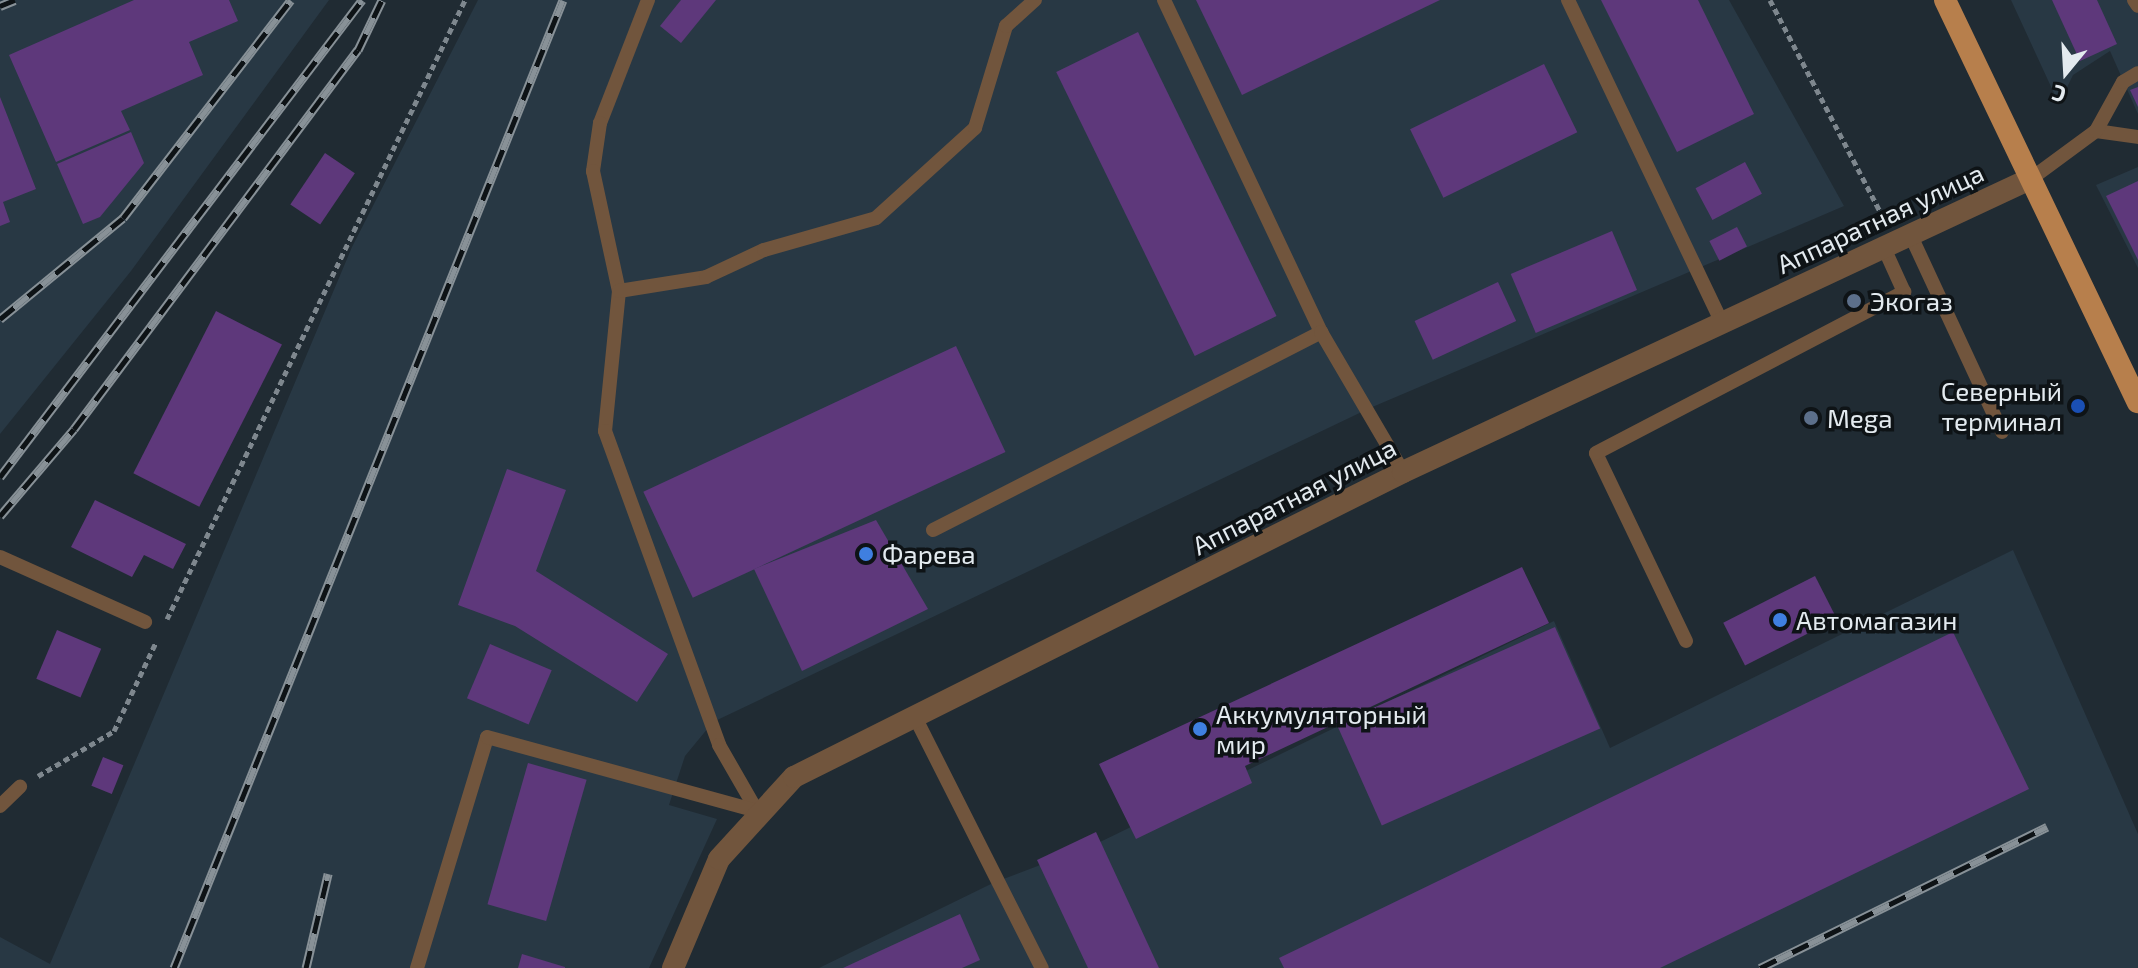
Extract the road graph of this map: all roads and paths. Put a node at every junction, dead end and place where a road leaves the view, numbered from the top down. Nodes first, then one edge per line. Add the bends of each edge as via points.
1 (465, 0) edge
2 (648, 0) edge
3 (1035, 0) edge
4 (1164, 0) edge
5 (1568, 0) edge
6 (1770, 0) edge
7 (1945, 0) edge
8 (2134, 0) edge
9 (2138, 6) edge
10 (2138, 73) edge
11 (2096, 131) junction
12 (2138, 137) edge
13 (2032, 178) junction
14 (1897, 242) junction
15 (619, 291) junction
16 (1722, 323) junction
17 (1321, 332) junction
18 (2138, 402) edge
19 (2002, 432) dead end
20 (1403, 472) junction
21 (933, 530) dead end
22 (0, 557) edge
23 (145, 622) dead end
24 (1686, 641) dead end
25 (915, 717) junction
26 (20, 787) joint
27 (0, 806) edge
28 (757, 811) junction
29 (417, 968) edge
30 (673, 968) edge
31 (1042, 968) edge

1 - 26 path via 114,731
2 - 15 lane via 600,123 593,171
3 - 15 lane via 1006,26 975,128 876,218 764,250 706,277
4 - 17 lane
5 - 16 lane
6 - 14 path
7 - 13 main road
8 - 9 lane
10 - 11 lane via 2123,82
11 - 12 lane
11 - 13 lane
13 - 14 street, Аппаратная улица
13 - 18 main road
14 - 16 street, Аппаратная улица
14 - 19 lane
14 - 24 lane via 1904,292 1596,453
15 - 28 lane via 605,431 719,745
16 - 20 street, Аппаратная улица
17 - 20 lane
17 - 21 lane
20 - 25 street, Аппаратная улица
22 - 23 lane
25 - 28 street, Аппаратная улица via 794,777
25 - 31 lane
26 - 27 lane
28 - 29 lane via 487,737
28 - 30 street, Аппаратная улица via 719,859

